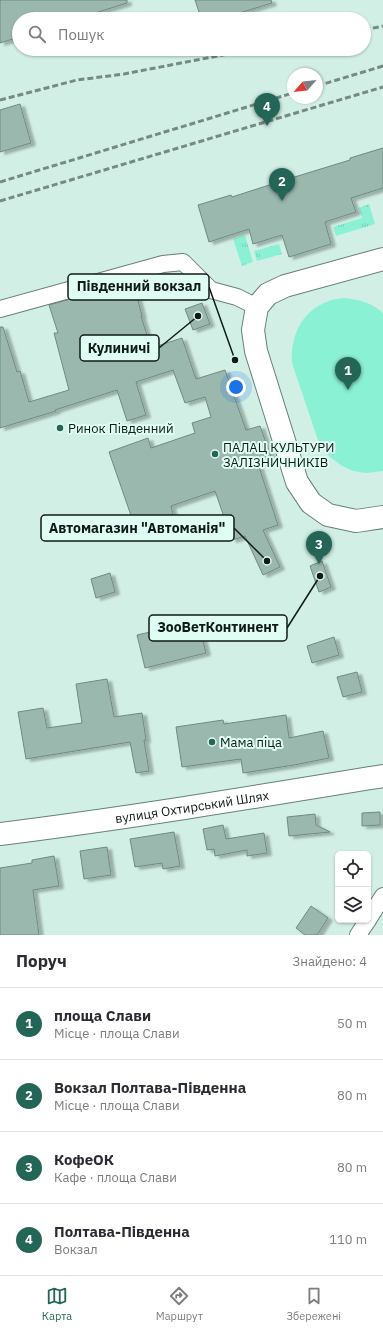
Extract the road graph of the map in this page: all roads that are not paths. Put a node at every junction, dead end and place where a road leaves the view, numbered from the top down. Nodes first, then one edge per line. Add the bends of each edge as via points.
1 (383, 259) edge
2 (257, 307) junction
3 (0, 308) edge
4 (383, 516) edge
5 (383, 776) edge
6 (0, 834) edge
7 (383, 896) edge
8 (371, 915) edge
9 (366, 923) edge
10 (358, 935) edge

1 - 2 main road via 285,286 268,294
2 - 3 street via 237,297 211,290 183,262 163,264
2 - 4 main road via 253,330 256,351 297,482 311,503 328,515 356,521
5 - 6 main road, вулиця Охтирський Шлях via 166,811
7 - 8 street
9 - 10 street

